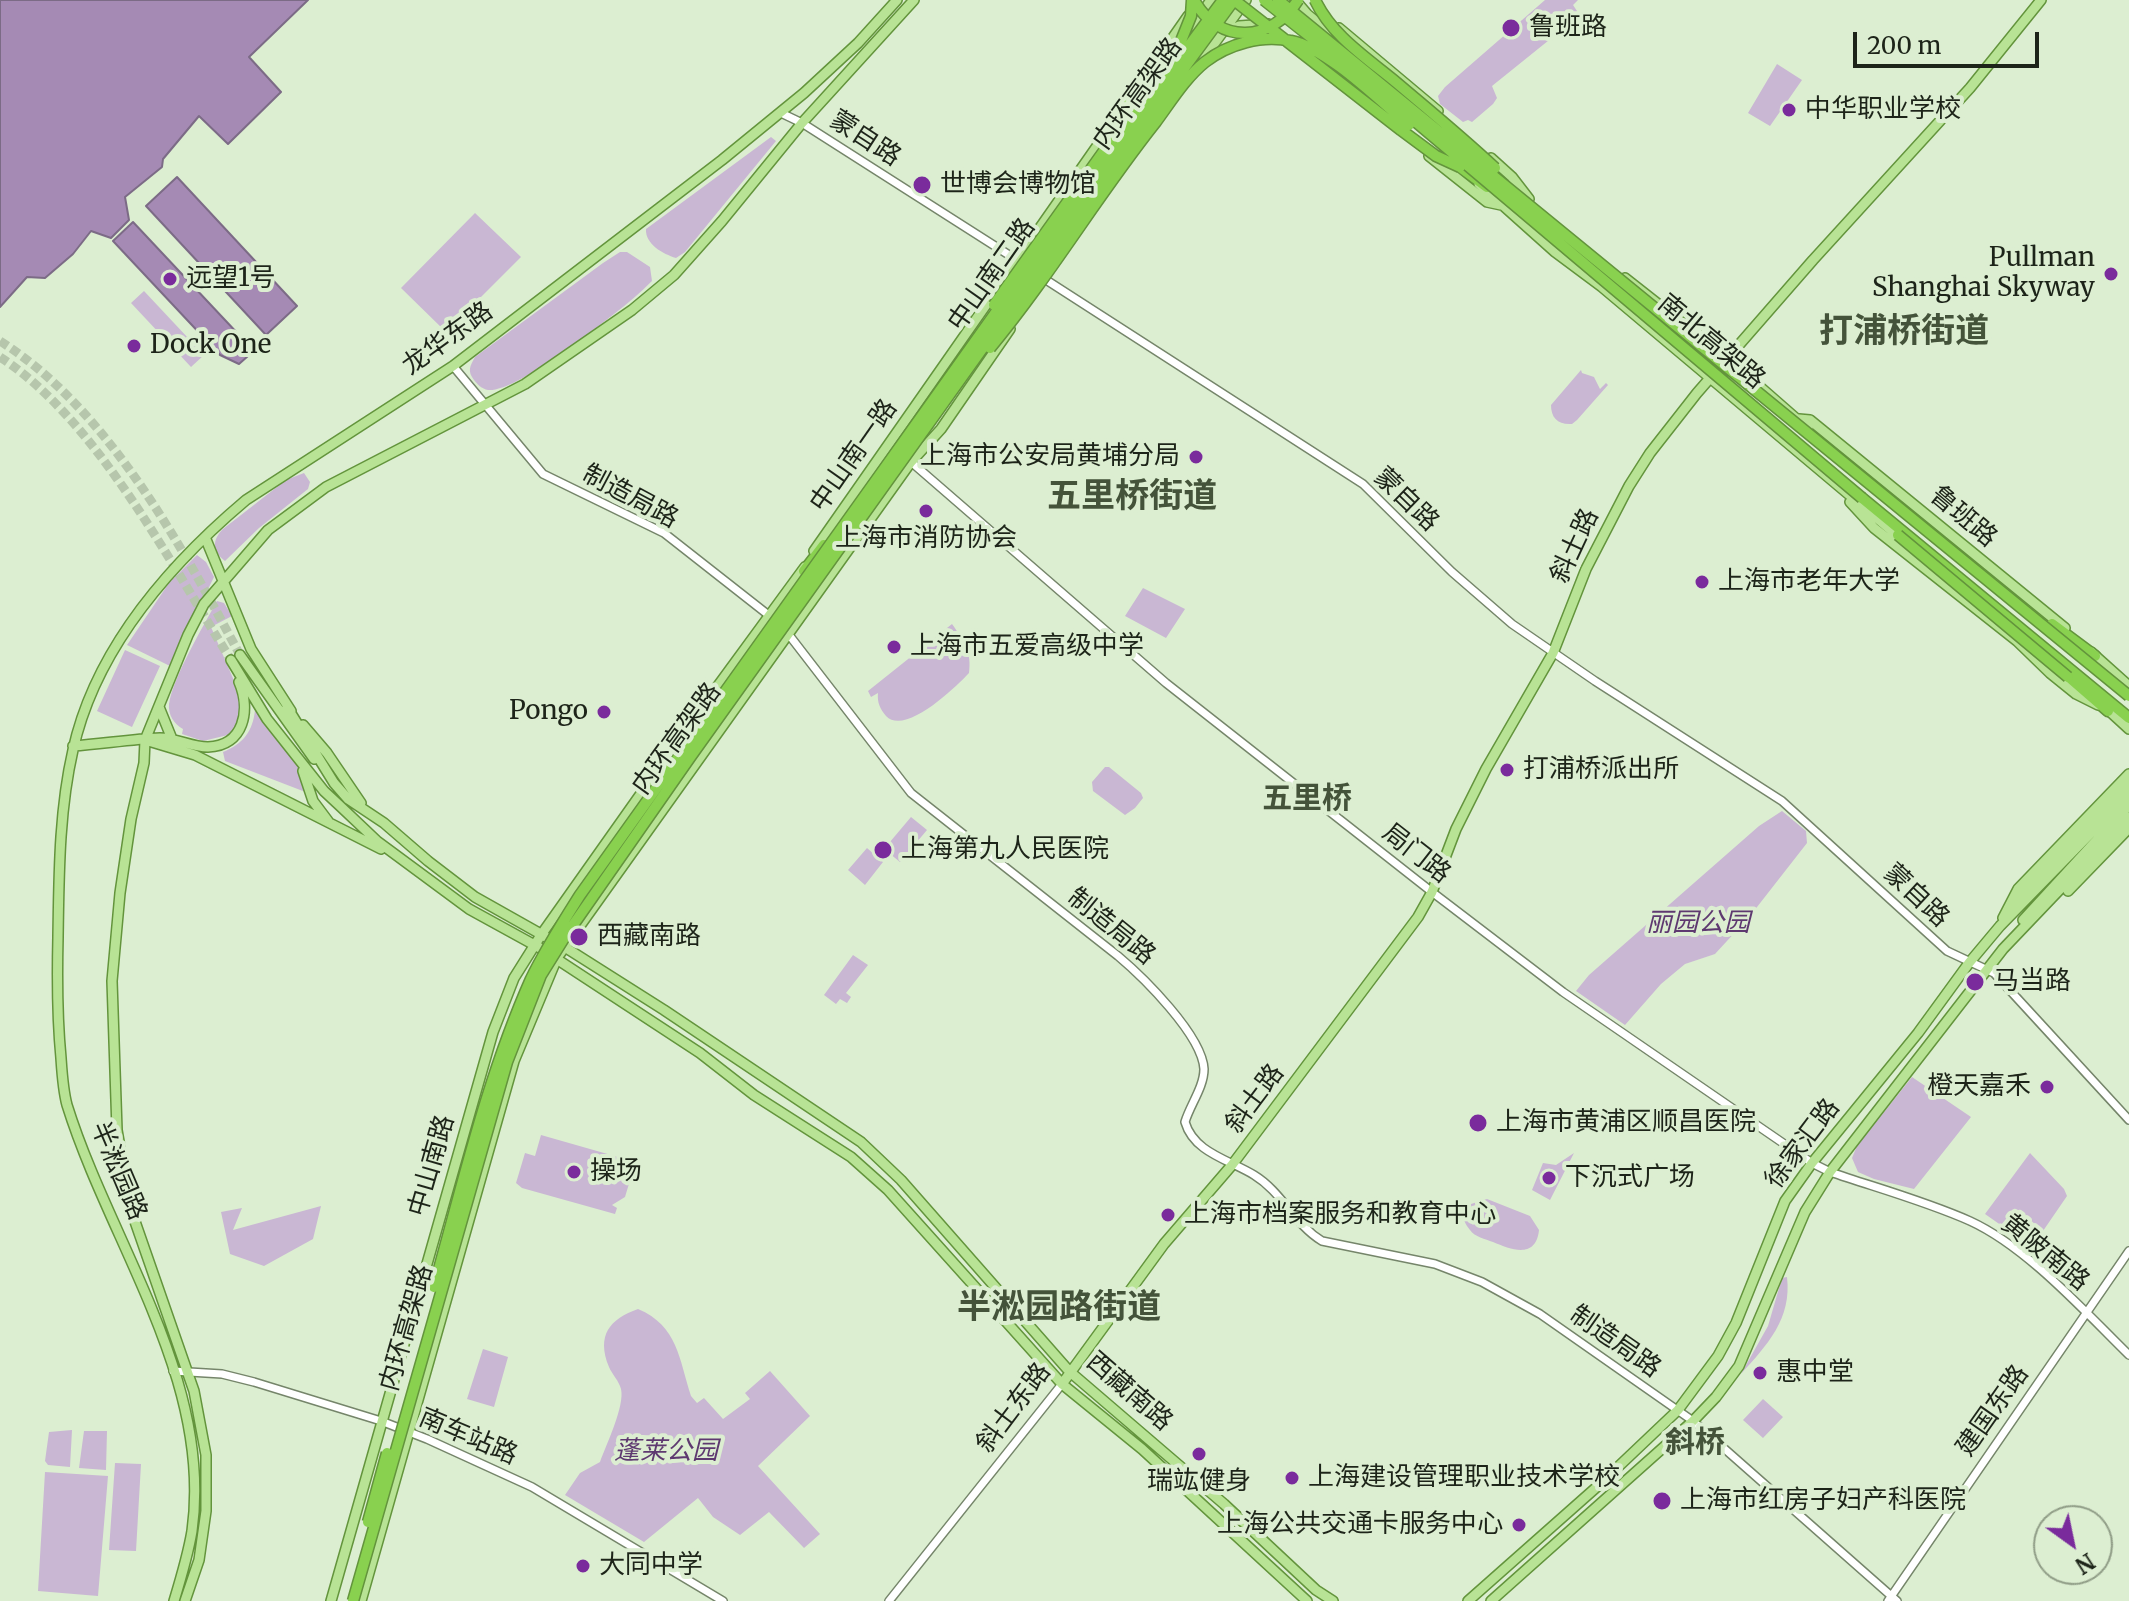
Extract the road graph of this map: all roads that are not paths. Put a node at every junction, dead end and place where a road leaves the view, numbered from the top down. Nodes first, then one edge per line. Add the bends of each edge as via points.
1 (897, 0) edge
2 (914, 0) edge
3 (1195, 0) edge
4 (1211, 0) edge
5 (1223, 0) edge
6 (1264, 0) edge
7 (1278, 0) edge
8 (1298, 0) edge
9 (1315, 0) edge
10 (2041, 0) edge
11 (1238, 2) edge
12 (1272, 24) junction
13 (1259, 32) junction
14 (1241, 33) junction
15 (1219, 35) junction
16 (1284, 39) junction
17 (1300, 46) junction
18 (1215, 55) junction
19 (1197, 67) junction
20 (781, 113) junction
21 (802, 123) junction
22 (1460, 167) junction
23 (1083, 191) junction
24 (1527, 205) junction
25 (1043, 235) junction
26 (1022, 264) junction
27 (1042, 277) junction
28 (1728, 359) junction
29 (453, 366) junction
30 (1709, 379) junction
31 (484, 406) junction
32 (940, 408) junction
33 (1793, 417) junction
34 (1815, 436) junction
35 (894, 445) junction
36 (1792, 447) junction
37 (1817, 461) junction
38 (911, 462) junction
39 (870, 490) junction
40 (1861, 505) junction
41 (205, 537) junction
42 (1953, 537) junction
43 (1959, 555) junction
44 (804, 571) junction
45 (222, 585) junction
46 (769, 615) junction
47 (788, 633) junction
48 (1553, 653) junction
49 (2095, 656) junction
50 (236, 658) junction
51 (2129, 686) edge
52 (2129, 696) edge
53 (159, 707) junction
54 (287, 707) junction
55 (2108, 711) junction
56 (2129, 718) edge
57 (2129, 729) edge
58 (172, 739) junction
59 (145, 740) junction
60 (73, 746) junction
61 (300, 762) junction
62 (2129, 774) edge
63 (334, 783) junction
64 (2129, 785) edge
65 (2129, 794) edge
66 (2129, 805) edge
67 (368, 812) junction
68 (2129, 817) edge
69 (330, 824) junction
70 (2129, 828) edge
71 (406, 862) junction
72 (1432, 892) junction
73 (2000, 926) junction
74 (541, 935) junction
75 (535, 946) junction
76 (565, 947) junction
77 (2003, 949) junction
78 (557, 958) junction
79 (1969, 963) junction
80 (1987, 969) junction
81 (2129, 1120) edge
82 (1812, 1163) junction
83 (1232, 1165) junction
84 (1830, 1172) junction
85 (2129, 1251) edge
86 (2086, 1313) junction
87 (2129, 1355) edge
88 (173, 1371) junction
89 (188, 1371) junction
90 (1069, 1371) junction
91 (1062, 1384) junction
92 (1678, 1410) junction
93 (381, 1421) junction
94 (1693, 1421) junction
95 (410, 1433) junction
96 (1892, 1599) edge
97 (174, 1601) edge
98 (185, 1601) edge
99 (331, 1601) edge
100 (345, 1601) edge
101 (353, 1601) edge
102 (361, 1601) edge
103 (723, 1601) edge
104 (889, 1601) edge
105 (1307, 1601) edge
106 (1333, 1601) edge
107 (1468, 1601) edge
108 (1491, 1601) edge

1 - 20 main road, 龙华东路
2 - 21 main road
3 - 14 highway, bridge via 1209,20
3 - 25 highway, bridge via 1179,46
3 - 26 main road, 中山南一路
4 - 26 main road, 中山南二路
5 - 23 highway, 内环高架路, bridge
6 - 24 highway, 南北高架路, bridge
7 - 24 highway, 南北高架路, bridge
8 - 13 highway, bridge via 1284,20
8 - 24 main road, 鲁班路 via 1406,83 1512,177
9 - 24 highway, bridge via 1333,29 1459,135
10 - 28 main road, 斜土路 via 1970,88
11 - 12 main road, 鲁班路
11 - 15 main road, 中山南一路
11 - 22 highway, bridge via 1401,130
11 - 27 main road, 中山南一路
11 - 32 highway, 内环高架路, bridge via 1127,146
12 - 15 main road via 1239,26
12 - 17 main road, 鲁班路
13 - 14 highway, bridge
13 - 16 highway, bridge
14 - 18 highway, bridge
15 - 19 main road, 中山南一路
16 - 18 highway, bridge via 1243,43
16 - 22 highway, bridge via 1332,62
17 - 19 main road via 1277,41 1223,49
17 - 30 main road, 鲁班路 via 1492,194
18 - 32 highway, bridge via 1195,71 1124,161 1006,329
19 - 27 main road, 中山南一路
20 - 21 street, 蒙自路
20 - 29 main road, 龙华东路
21 - 26 street, 蒙自路
21 - 31 main road via 674,275 558,363
22 - 24 highway, bridge
23 - 25 highway, bridge
23 - 39 highway, 内环高架路, bridge
24 - 28 main road, 鲁班路
24 - 33 highway, 南北高架路, bridge
24 - 40 highway, 南北高架路, bridge
25 - 35 highway, bridge
26 - 27 street, 蒙自路
26 - 35 main road, 中山南一路
27 - 38 main road, 中山南一路 via 941,429
27 - 48 street, 蒙自路 via 1363,484 1472,590
28 - 30 main road, 斜土路
28 - 33 main road, 鲁班路
29 - 31 street, 制造局路
29 - 41 main road, 龙华东路 via 280,476
30 - 36 main road, 鲁班路
30 - 48 main road, 斜土路 via 1629,486 1586,569
31 - 45 main road via 326,487 268,530
31 - 46 street, 制造局路 via 543,474 664,533
32 - 101 highway, 内环高架路, bridge via 643,823 541,975 507,1062
33 - 34 main road, 鲁班路
33 - 42 main road, 鲁班路 via 1810,420
33 - 49 highway, bridge
33 - 52 highway, 南北高架路, bridge
34 - 37 main road via 1807,435 1801,443
34 - 43 main road, 鲁班路
35 - 38 street, 局门路
35 - 39 highway, bridge
35 - 44 highway, bridge
35 - 44 main road, 中山南一路
36 - 37 main road, 鲁班路
36 - 40 main road, 鲁班路
37 - 40 main road, 鲁班路
38 - 47 main road, 中山南一路
38 - 72 street, 局门路 via 1166,683
39 - 100 highway, 内环高架路, bridge via 580,895 532,979 490,1086
40 - 55 highway, bridge
40 - 55 main road, 鲁班路
40 - 55 main road, 鲁班路 via 1874,528 2076,694
40 - 56 highway, 南北高架路, bridge
41 - 45 main road, 西藏南路
41 - 60 main road, 龙华东路 via 164,580 114,648
42 - 43 main road
42 - 49 main road, 鲁班路
43 - 49 main road, 鲁班路 via 2082,652
44 - 46 main road, 中山南一路
45 - 53 main road via 204,604
45 - 54 main road, 西藏南路 via 251,649
46 - 47 street, 制造局路
46 - 74 main road, 中山南一路
47 - 76 main road, 中山南一路
47 - 83 street, 制造局路 via 911,793 1149,983 1193,1041 1204,1067 1187,1128
48 - 72 main road, 斜土路 via 1486,769
48 - 79 street, 蒙自路 via 1782,801 1947,951
49 - 51 main road, 鲁班路
50 - 58 main road, 西藏南路 via 246,712 236,735 209,747
50 - 61 main road, 西藏南路 via 267,719
50 - 63 main road
53 - 58 main road
53 - 59 main road
54 - 63 main road, 西藏南路
54 - 67 main road, 西藏南路
55 - 57 main road, 鲁班路
58 - 59 main road, 西藏南路
59 - 60 main road, 西藏南路
59 - 69 main road, 西藏南路 via 195,755
59 - 89 main road, 半淞园路 via 120,893 112,981 117,1130 131,1210
60 - 88 main road, 半淞园路 via 63,811 56,973 64,1091
61 - 69 main road via 313,801
61 - 71 main road, 西藏南路 via 377,841
62 - 73 main road, 徐家汇路 via 2018,889
63 - 67 main road, 西藏南路
64 - 73 main road via 2027,889
65 - 73 main road, 徐家汇路
66 - 77 main road, 徐家汇路 via 2012,931
67 - 74 main road, 西藏南路 via 475,897
68 - 77 main road, 徐家汇路
69 - 71 main road, 西藏南路
70 - 77 main road via 2025,934
71 - 75 main road, 西藏南路 via 469,909
72 - 82 street, 局门路 via 1563,992
72 - 83 main road, 斜土路
73 - 79 main road, 徐家汇路
74 - 75 main road, 中山南路
74 - 76 main road, 西藏南路
75 - 78 main road, 西藏南路
75 - 93 main road, 中山南路 via 514,978 493,1032
76 - 78 main road, 中山南路
76 - 90 main road, 西藏南路 via 861,1142 901,1180
77 - 80 main road, 徐家汇路
78 - 91 main road, 西藏南路 via 851,1157 888,1190
78 - 95 main road, 中山南路 via 514,1061
79 - 80 street
79 - 82 main road, 徐家汇路
80 - 81 street
80 - 84 main road, 徐家汇路
82 - 84 street, 局门路
82 - 92 main road, 徐家汇路 via 1785,1201 1736,1323
83 - 90 main road, 斜土东路 via 1164,1244
83 - 92 street, 制造局路 via 1275,1191 1322,1241 1435,1264 1482,1282 1540,1314
84 - 86 street, 黄陂南路 via 1971,1222 2016,1250
84 - 94 main road, 徐家汇路 via 1805,1212 1739,1366
85 - 86 street, 建国东路
86 - 87 street, 黄陂南路
86 - 96 street, 建国东路
88 - 89 street, 南车站路
88 - 97 main road, 半淞园路 via 193,1457 188,1551
89 - 93 street, 南车站路 via 254,1382
89 - 98 main road, 半淞园路 via 206,1455 206,1511 199,1560
90 - 91 main road, 斜土东路
90 - 106 main road, 西藏南路
91 - 104 street, 斜土东路
91 - 105 main road, 西藏南路 via 1142,1449
92 - 94 street, 制造局路
92 - 107 main road, 徐家汇路
93 - 95 street, 南车站路
93 - 99 main road, 中山南路
94 - 96 street, 制造局路
94 - 108 main road, 徐家汇路
95 - 102 main road, 中山南路
95 - 103 street, 南车站路 via 532,1487

